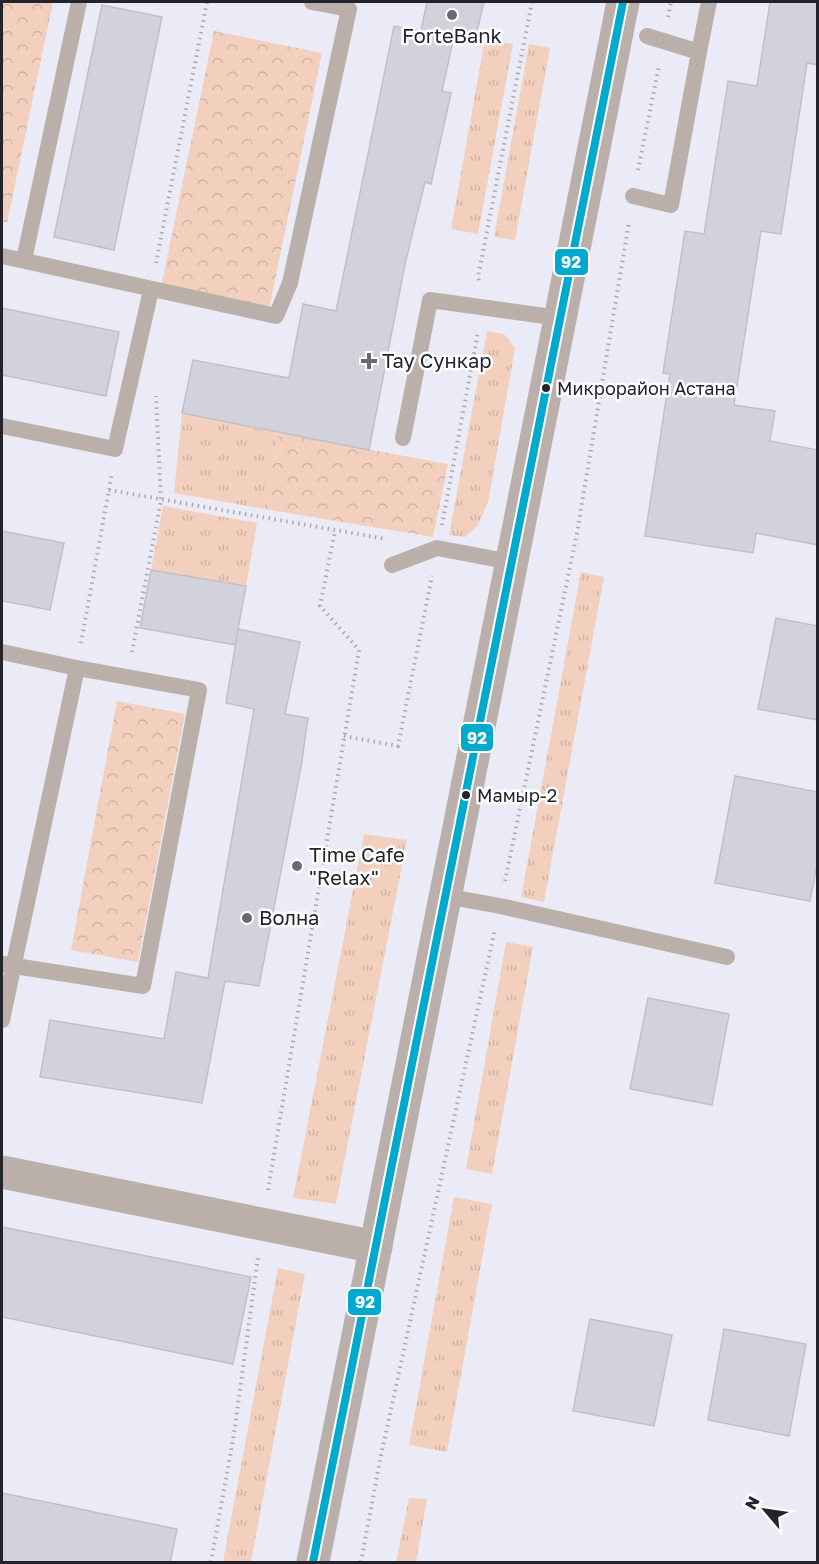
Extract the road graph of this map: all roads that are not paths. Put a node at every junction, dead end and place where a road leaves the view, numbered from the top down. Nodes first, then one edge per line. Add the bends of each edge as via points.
1 (79, 2) edge
2 (312, 2) edge
3 (623, 2) edge
4 (710, 2) edge
5 (655, 39) road end
6 (699, 52) junction
7 (633, 196) road end
8 (2, 256) edge
9 (24, 260) junction
10 (151, 290) junction
11 (559, 318) junction
12 (2, 426) edge
13 (403, 438) dead end
14 (511, 562) junction
15 (392, 565) dead end
16 (2, 652) edge
17 (77, 668) junction
18 (445, 896) junction
19 (727, 957) dead end
20 (7, 965) edge
21 (2, 1020) edge
22 (2, 1172) edge
23 (376, 1247) junction
24 (313, 1563) edge

1 - 9 lane
2 - 10 lane via 349,9 290,283 276,316
3 - 11 main road
4 - 6 lane
5 - 6 lane
6 - 7 lane via 671,205
8 - 9 lane
9 - 10 lane
10 - 12 lane via 116,449
11 - 13 lane via 430,300
11 - 14 main road
14 - 15 lane via 438,548
14 - 18 main road
16 - 17 lane
17 - 20 lane
17 - 20 lane via 199,690 143,986
18 - 19 lane
18 - 23 main road
20 - 21 lane
22 - 23 street
23 - 24 main road

